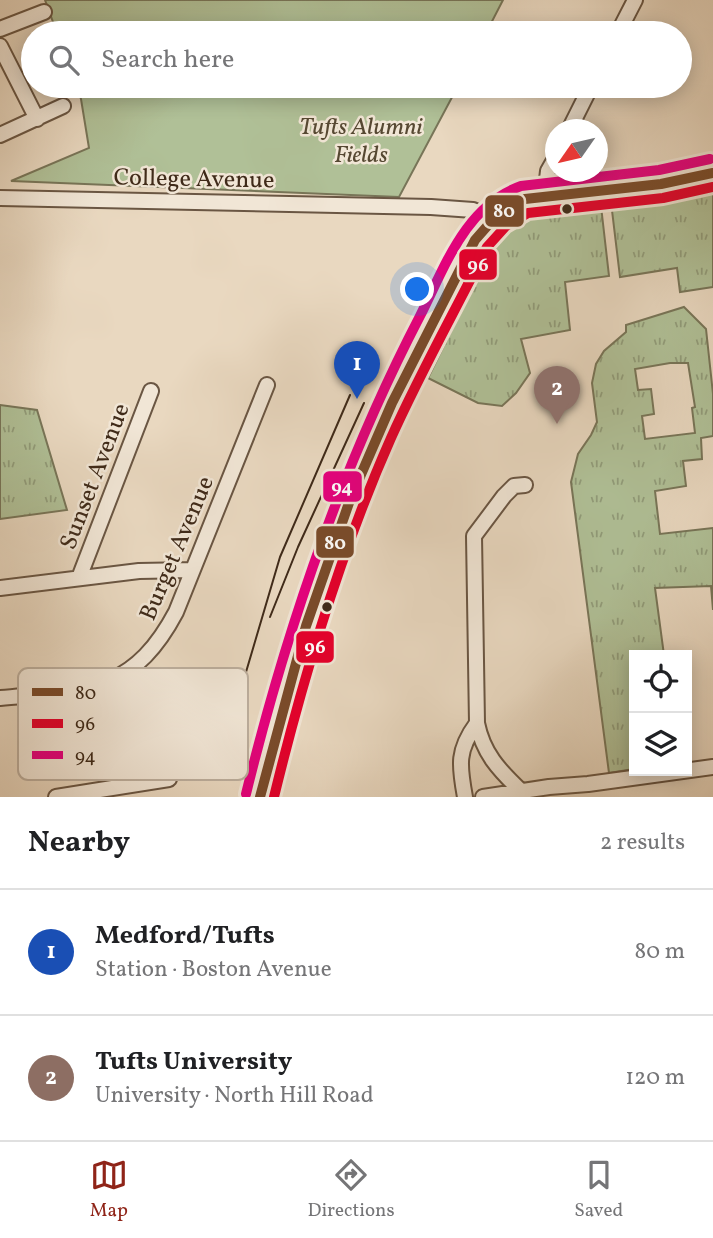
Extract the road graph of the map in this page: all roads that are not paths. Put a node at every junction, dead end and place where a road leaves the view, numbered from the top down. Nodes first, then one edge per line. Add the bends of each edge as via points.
1 (635, 0) edge
2 (44, 12) dead end
3 (624, 21) edge
4 (0, 29) edge
5 (0, 46) edge
6 (21, 87) edge
7 (26, 98) edge
8 (586, 98) edge
9 (63, 106) dead end
10 (37, 119) junction
11 (575, 119) edge
12 (0, 135) edge
13 (713, 173) edge
14 (546, 182) edge
15 (545, 196) junction
16 (0, 198) edge
17 (492, 219) junction
18 (267, 385) dead end
19 (152, 391) dead end
20 (525, 485) dead end
21 (192, 570) junction
22 (79, 578) junction
23 (0, 588) edge
24 (131, 668) edge
25 (18, 696) edge
26 (0, 698) edge
27 (477, 723) junction
28 (713, 767) edge
29 (165, 780) edge
30 (520, 790) junction
31 (113, 793) edge
32 (56, 797) edge
33 (260, 797) edge
34 (465, 797) edge
35 (483, 797) edge

1 - 3 street
2 - 4 street
5 - 6 street
7 - 10 street
8 - 11 street
9 - 10 street
10 - 12 street
13 - 15 main road via 662,184
14 - 15 street
15 - 17 main road via 514,202
16 - 17 street, College Avenue via 455,208
17 - 33 main road via 475,240 368,456 299,648
18 - 21 street, Burget Avenue
19 - 22 street, Sunset Avenue
20 - 27 street via 514,486 474,536
21 - 22 street
21 - 24 street, Burget Avenue via 162,639
22 - 23 street
25 - 26 street, Burget Avenue
27 - 30 street via 485,750
27 - 34 street via 465,740 459,765
28 - 30 street
29 - 31 street
30 - 35 street
31 - 32 street

